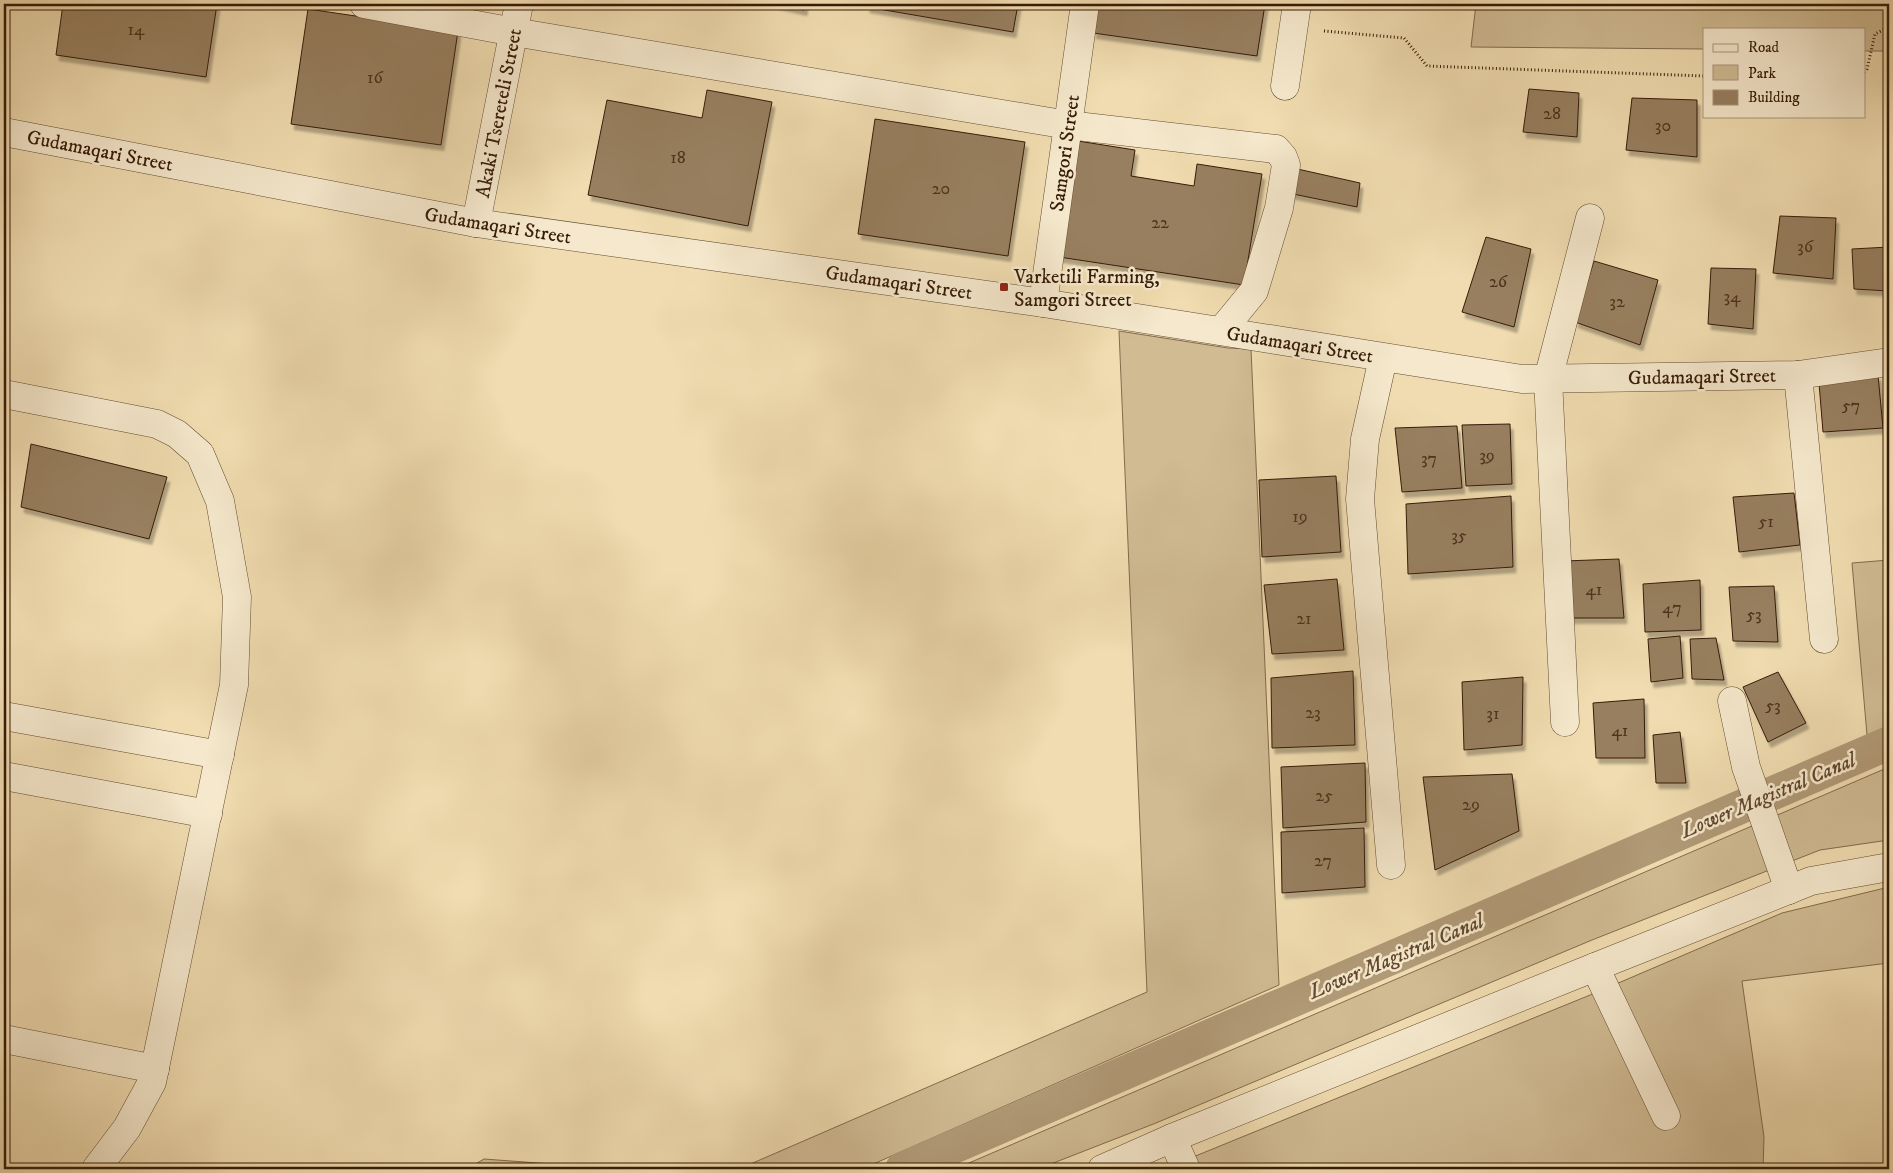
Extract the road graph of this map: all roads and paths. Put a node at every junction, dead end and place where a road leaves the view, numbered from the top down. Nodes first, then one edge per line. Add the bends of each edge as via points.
1 (364, 4) edge
2 (519, 4) edge
3 (1085, 4) edge
4 (1295, 16) edge
5 (1889, 27) edge
6 (514, 32) junction
7 (1866, 70) edge
8 (1703, 76) edge
9 (1285, 86) dead end
10 (1068, 125) junction
11 (4, 132) edge
12 (1590, 218) dead end
13 (476, 223) junction
14 (1044, 303) junction
15 (1221, 331) junction
16 (1383, 358) junction
17 (1889, 362) edge
18 (1798, 375) junction
19 (1548, 379) junction
20 (4, 394) edge
21 (1824, 639) dead end
22 (1732, 701) dead end
23 (4, 716) edge
24 (1565, 722) dead end
25 (220, 755) junction
26 (4, 776) edge
27 (208, 814) junction
28 (1391, 865) dead end
29 (1889, 867) edge
30 (1784, 878) junction
31 (1595, 966) junction
32 (4, 1040) edge
33 (155, 1069) junction
34 (1666, 1116) dead end
35 (1172, 1138) junction
36 (96, 1169) edge
37 (1102, 1169) edge
38 (1186, 1169) edge

1 - 6 street
2 - 6 street, Akaki Tsereteli Street
3 - 10 street, Samgori Street
4 - 8 path via 1404,38 1427,66
4 - 9 street
5 - 7 path via 1875,34
6 - 10 street
6 - 13 street, Akaki Tsereteli Street
10 - 14 street, Samgori Street
10 - 15 street via 1276,149 1284,157 1286,165 1279,208 1254,291
11 - 13 street, Gudamaqari Street
12 - 19 street
13 - 14 street, Gudamaqari Street
14 - 15 street, Gudamaqari Street
15 - 16 street, Gudamaqari Street
16 - 19 street, Gudamaqari Street via 1522,379
16 - 28 street via 1365,439 1360,499
17 - 18 street, Gudamaqari Street
18 - 19 street, Gudamaqari Street
18 - 21 street
19 - 24 street
20 - 25 street via 157,424 177,434 200,454 220,501 237,596 234,685
22 - 30 street via 1746,767
23 - 25 street
25 - 27 street
26 - 27 street
27 - 33 street
29 - 30 street via 1811,881
30 - 31 street
31 - 34 street
31 - 35 street
32 - 33 street
33 - 36 street via 152,1082 126,1128
35 - 37 street
35 - 38 street

